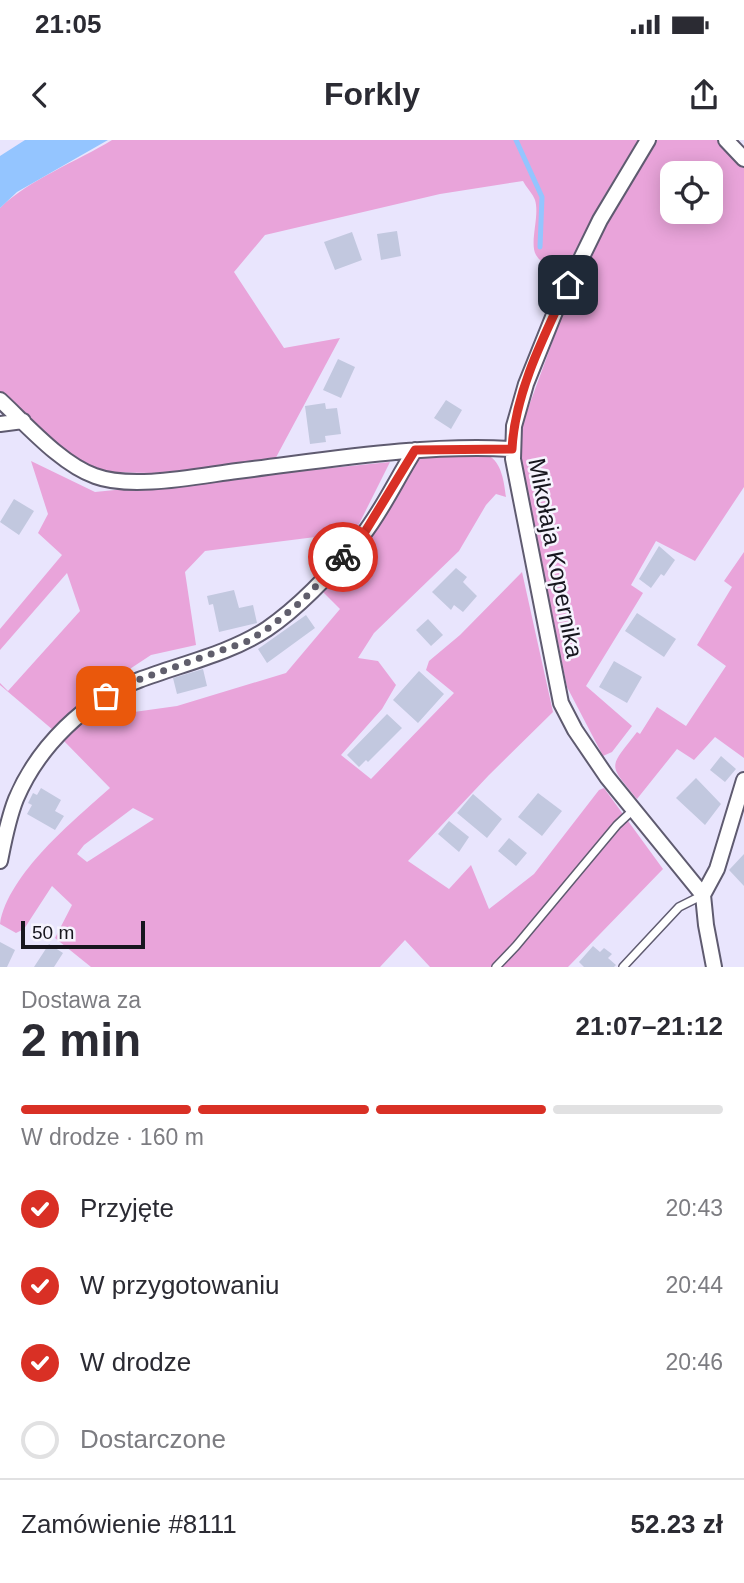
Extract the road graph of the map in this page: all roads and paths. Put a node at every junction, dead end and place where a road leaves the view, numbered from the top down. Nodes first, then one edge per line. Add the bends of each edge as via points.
1 (648, 140) edge
2 (726, 140) edge
3 (744, 159) edge
4 (0, 400) edge
5 (23, 421) junction
6 (0, 424) edge
7 (512, 449) junction
8 (415, 450) junction
9 (744, 780) edge
10 (632, 811) junction
11 (0, 861) edge
12 (703, 895) junction
13 (496, 967) edge
14 (623, 967) edge
15 (713, 967) edge

1 - 7 street, Mikołaja Kopernika via 600,220 555,312 526,384
2 - 3 street
4 - 5 street
5 - 6 street
5 - 8 street via 82,470 114,480 171,479
7 - 8 street
7 - 10 street, Mikołaja Kopernika via 561,703
8 - 11 street via 363,535 303,600 270,627 248,641 135,681 76,718 43,752 25,780
9 - 12 street via 717,869
10 - 12 street, Mikołaja Kopernika
10 - 13 lane
12 - 14 lane via 679,907
12 - 15 street

